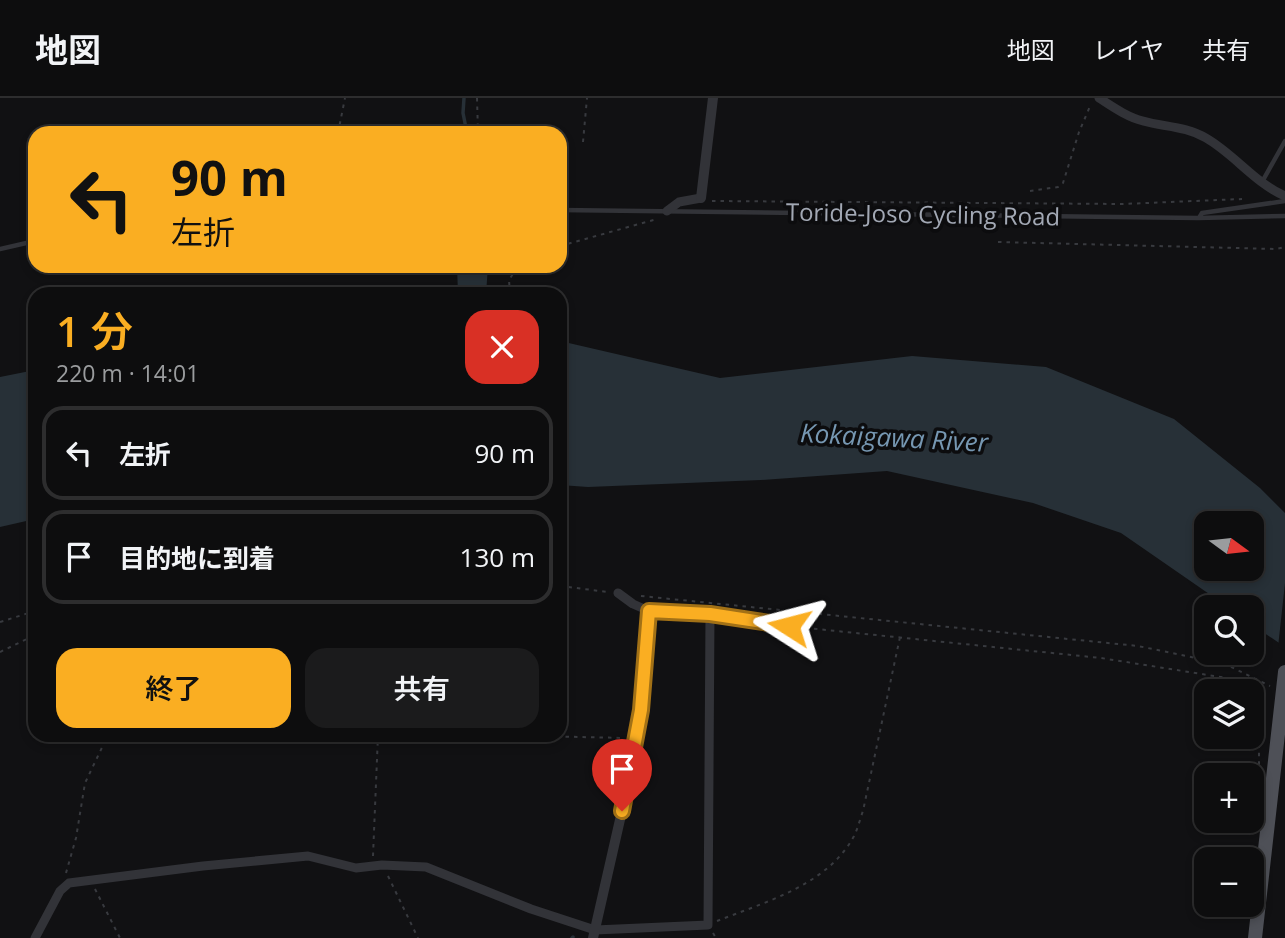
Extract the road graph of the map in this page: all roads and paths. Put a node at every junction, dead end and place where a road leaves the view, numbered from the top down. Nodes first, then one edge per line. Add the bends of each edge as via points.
1 (345, 98) edge
2 (477, 98) edge
3 (587, 98) edge
4 (713, 98) edge
5 (1094, 98) edge
6 (1099, 98) edge
7 (339, 126) edge
8 (478, 126) edge
9 (1285, 141) edge
10 (583, 142) dead end
11 (1262, 181) junction
12 (1030, 191) dead end
13 (701, 198) junction
14 (1285, 198) edge
15 (1243, 199) dead end
16 (567, 210) edge
17 (667, 211) junction
18 (1285, 216) edge
19 (1198, 218) junction
20 (998, 242) dead end
21 (28, 243) edge
22 (567, 244) edge
23 (1285, 247) edge
24 (0, 249) edge
25 (567, 587) edge
26 (618, 593) junction
27 (649, 611) junction
28 (28, 613) edge
29 (710, 614) junction
30 (0, 622) edge
31 (789, 626) joint
32 (900, 636) junction
33 (28, 638) edge
34 (0, 652) edge
35 (1284, 683) edge
36 (567, 737) edge
37 (636, 739) junction
38 (105, 742) edge
39 (378, 742) edge
40 (1271, 794) junction
41 (378, 866) junction
42 (90, 879) junction
43 (69, 883) junction
44 (708, 925) junction
45 (594, 934) edge
46 (35, 938) edge
47 (120, 938) edge
48 (418, 938) edge
49 (1255, 938) edge

1 - 7 path
2 - 8 path
3 - 10 path
4 - 13 street
5 - 12 path via 1063,183
6 - 11 street via 1130,117 1205,137
9 - 11 lane
11 - 14 street
13 - 15 path via 1108,204
13 - 17 street via 678,202
14 - 19 lane via 1202,213
16 - 17 lane, Toride-Joso Cycling Road
17 - 19 lane, Toride-Joso Cycling Road
17 - 22 path via 661,218
18 - 19 lane, Toride-Joso Cycling Road
20 - 23 path
21 - 24 lane
25 - 26 path
26 - 27 street
26 - 35 path via 1138,646 1225,664
27 - 29 street
27 - 37 street
28 - 30 path
29 - 31 street
29 - 44 street
31 - 32 path
32 - 40 path via 1101,658 1233,680 1255,691 1259,700 1258,793
32 - 44 path via 876,759 853,836 832,865 795,888
33 - 34 path
35 - 40 main road
36 - 37 path
37 - 45 street
38 - 43 path via 85,783 66,867
39 - 41 path
40 - 49 main road
41 - 42 street via 356,868 308,856
41 - 45 street via 426,867
41 - 48 path
42 - 43 street
42 - 47 path
43 - 46 street
44 - 45 street

